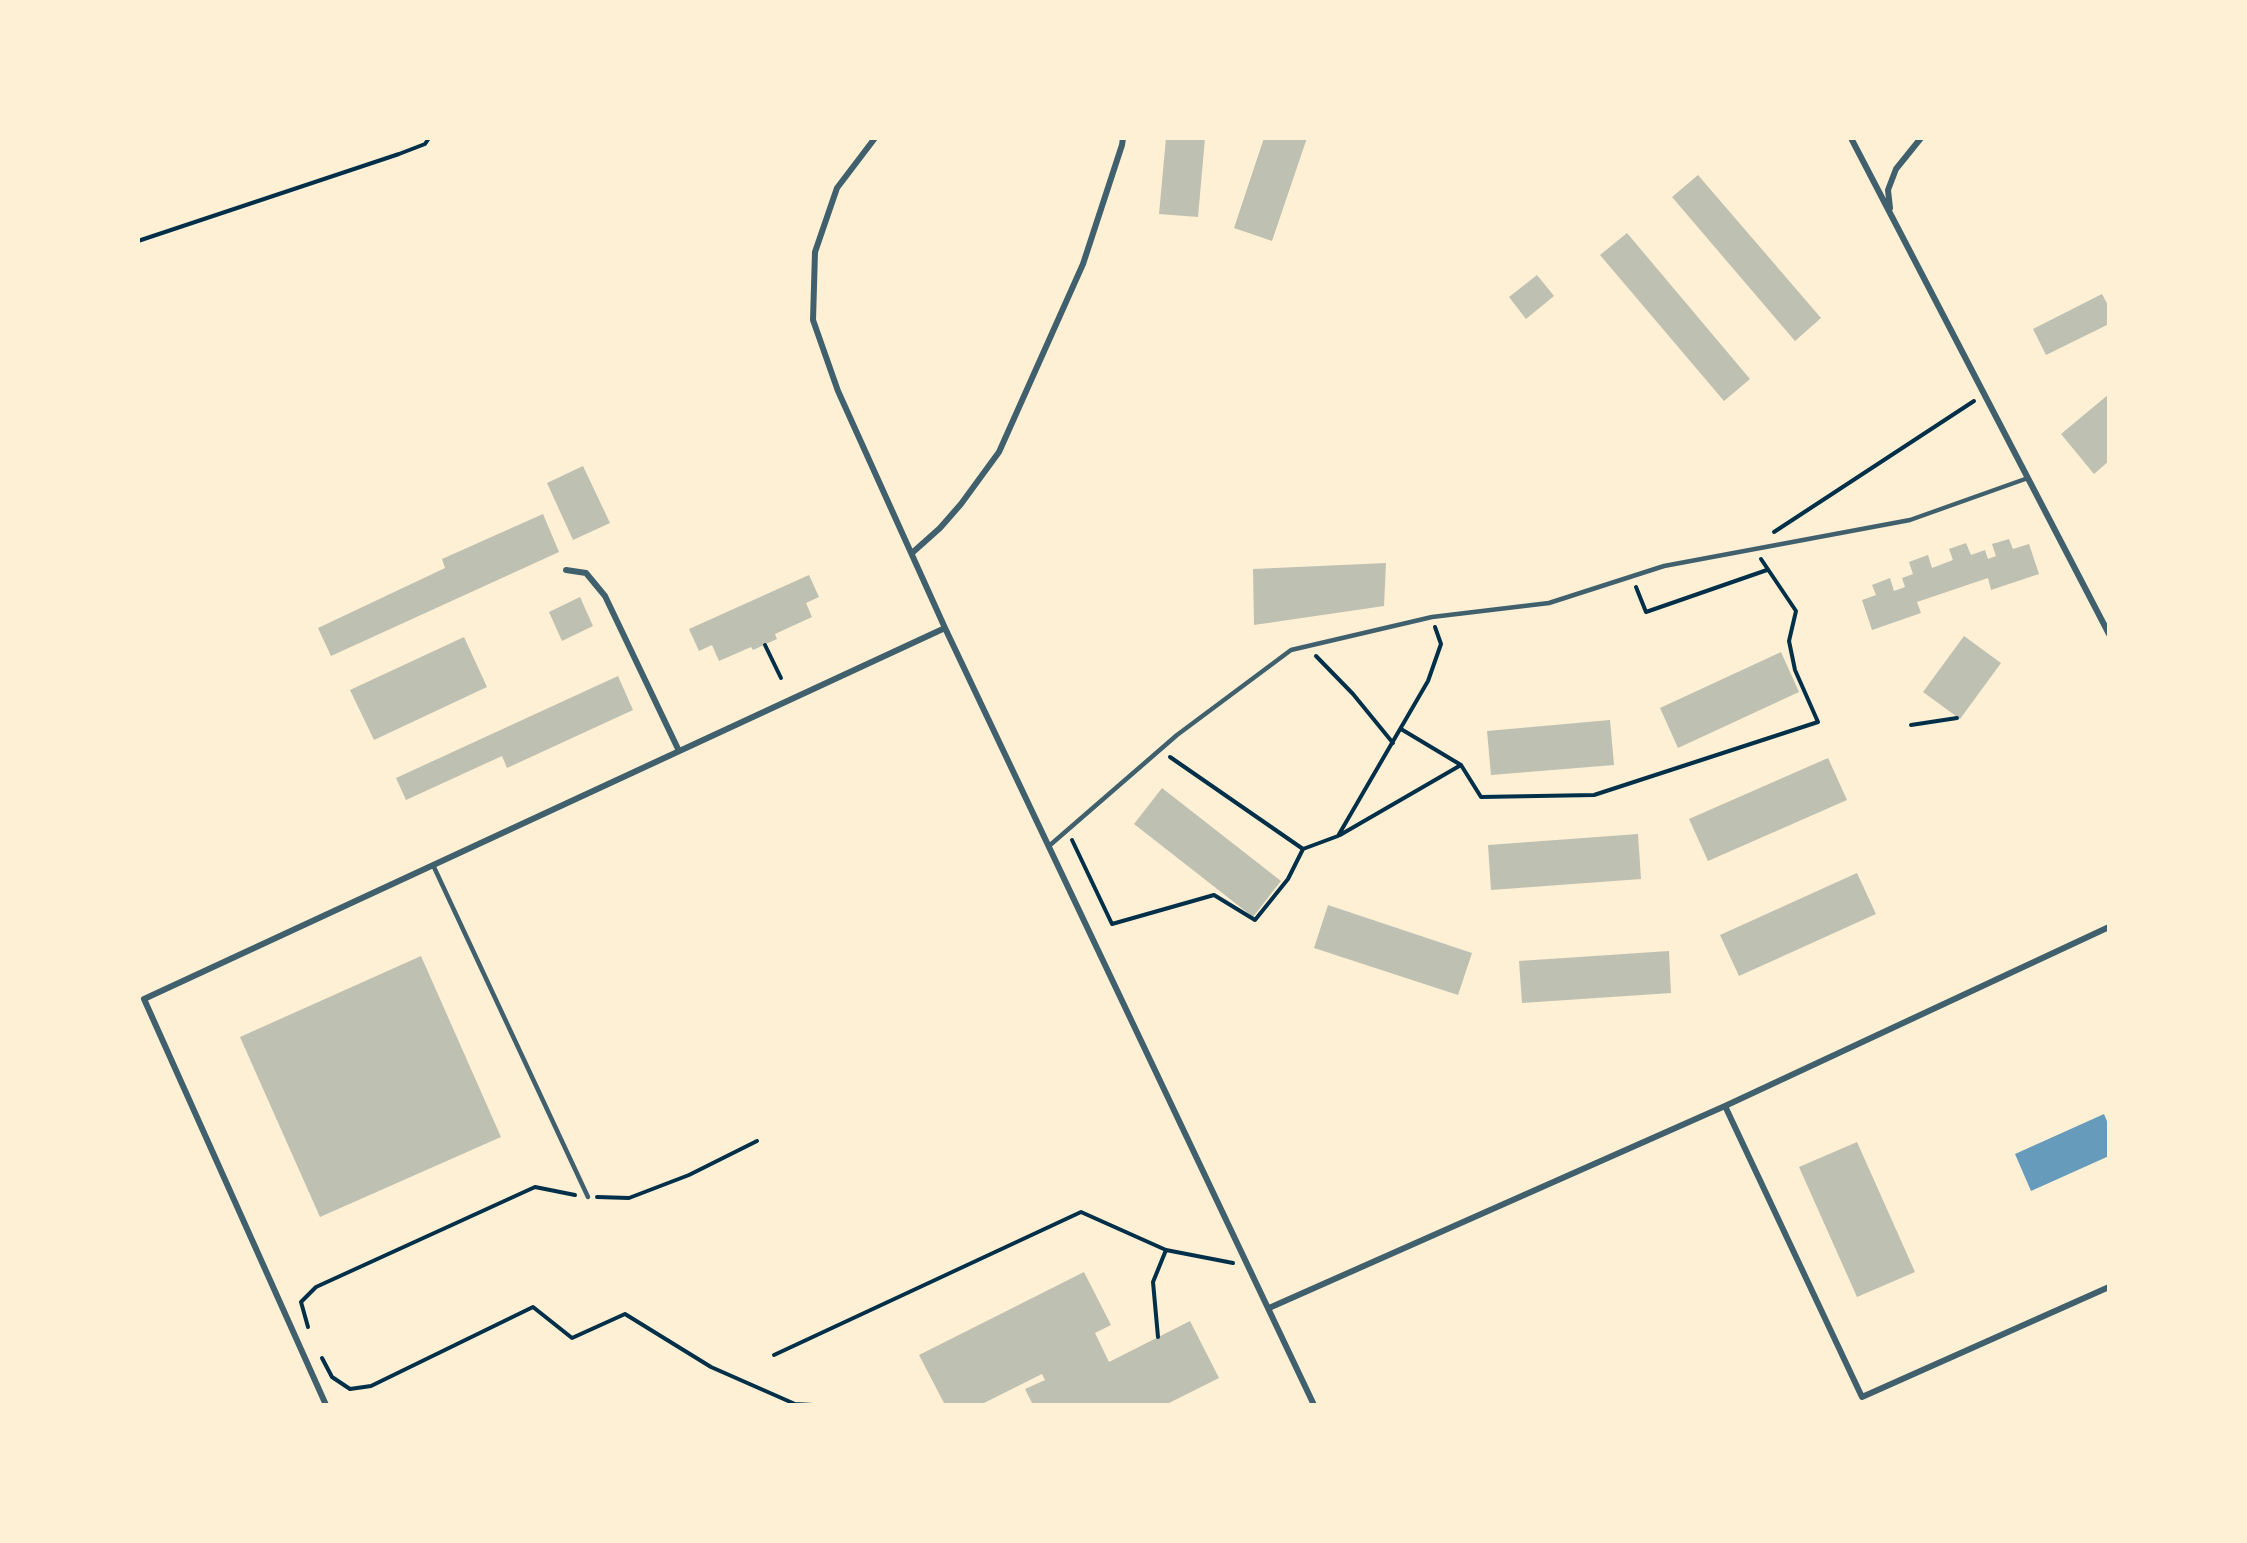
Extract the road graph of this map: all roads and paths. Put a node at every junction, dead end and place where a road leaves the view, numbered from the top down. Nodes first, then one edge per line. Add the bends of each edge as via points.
1 (429, 138) edge
2 (875, 138) edge
3 (1123, 138) edge
4 (1851, 138) edge
5 (1921, 138) edge
6 (1891, 214) junction
7 (138, 241) edge
8 (1984, 394) junction
9 (2028, 478) junction
10 (1757, 549) junction
11 (912, 553) junction
12 (566, 570) dead end
13 (1767, 570) junction
14 (1632, 576) junction
15 (1432, 617) junction
16 (945, 628) junction
17 (2108, 631) edge
18 (765, 645) dead end
19 (1307, 646) junction
20 (781, 678) dead end
21 (1957, 718) dead end
22 (1911, 725) dead end
23 (1401, 729) junction
24 (1393, 743) junction
25 (1160, 750) junction
26 (679, 751) junction
27 (1461, 765) junction
28 (1067, 830) junction
29 (1338, 836) junction
30 (1049, 846) junction
31 (1303, 849) junction
32 (433, 865) junction
33 (2109, 927) edge
34 (1725, 1106) junction
35 (758, 1141) dead end
36 (588, 1197) junction
37 (1166, 1250) junction
38 (1249, 1266) junction
39 (2109, 1287) edge
40 (1269, 1308) junction
41 (310, 1334) dead end
42 (1158, 1337) dead end
43 (318, 1350) dead end
44 (774, 1355) dead end
45 (326, 1405) edge
46 (813, 1405) edge
47 (1314, 1405) edge

1 - 7 path via 425,144 399,154
2 - 11 street via 837,188 815,252 813,320 838,391
3 - 11 street via 1083,264 999,452 961,504
4 - 6 street
5 - 6 street via 1896,169 1888,190
6 - 8 street
8 - 9 street
8 - 10 path via 1755,542
9 - 10 lane via 1910,520
9 - 17 street
10 - 13 path
10 - 14 lane via 1664,566
11 - 16 street
12 - 26 street via 586,573 604,596
13 - 14 path via 1646,612
13 - 27 path via 1796,611 1789,641 1795,670 1818,722 1594,795 1481,797
14 - 15 lane via 1549,603
15 - 19 lane
15 - 23 path via 1441,644 1428,681
16 - 26 street
16 - 30 street
18 - 20 path
19 - 24 path
19 - 25 lane via 1291,650
21 - 22 path
23 - 24 path
23 - 27 path
24 - 29 path
25 - 28 lane
25 - 31 path
26 - 32 street
27 - 29 path
28 - 30 lane
28 - 31 path via 1112,924 1214,895 1255,920 1288,879
29 - 31 path
30 - 38 street
32 - 36 lane
32 - 45 street via 144,999
33 - 34 street
34 - 39 street via 1863,1397
34 - 40 street
35 - 36 path via 689,1175 629,1198
36 - 41 path via 535,1187 316,1287 301,1302
37 - 38 path
37 - 42 path via 1153,1282
37 - 44 path via 1081,1212
38 - 40 street
40 - 47 street
43 - 46 path via 332,1377 350,1389 371,1386 533,1307 572,1338 625,1314 711,1367 795,1404

